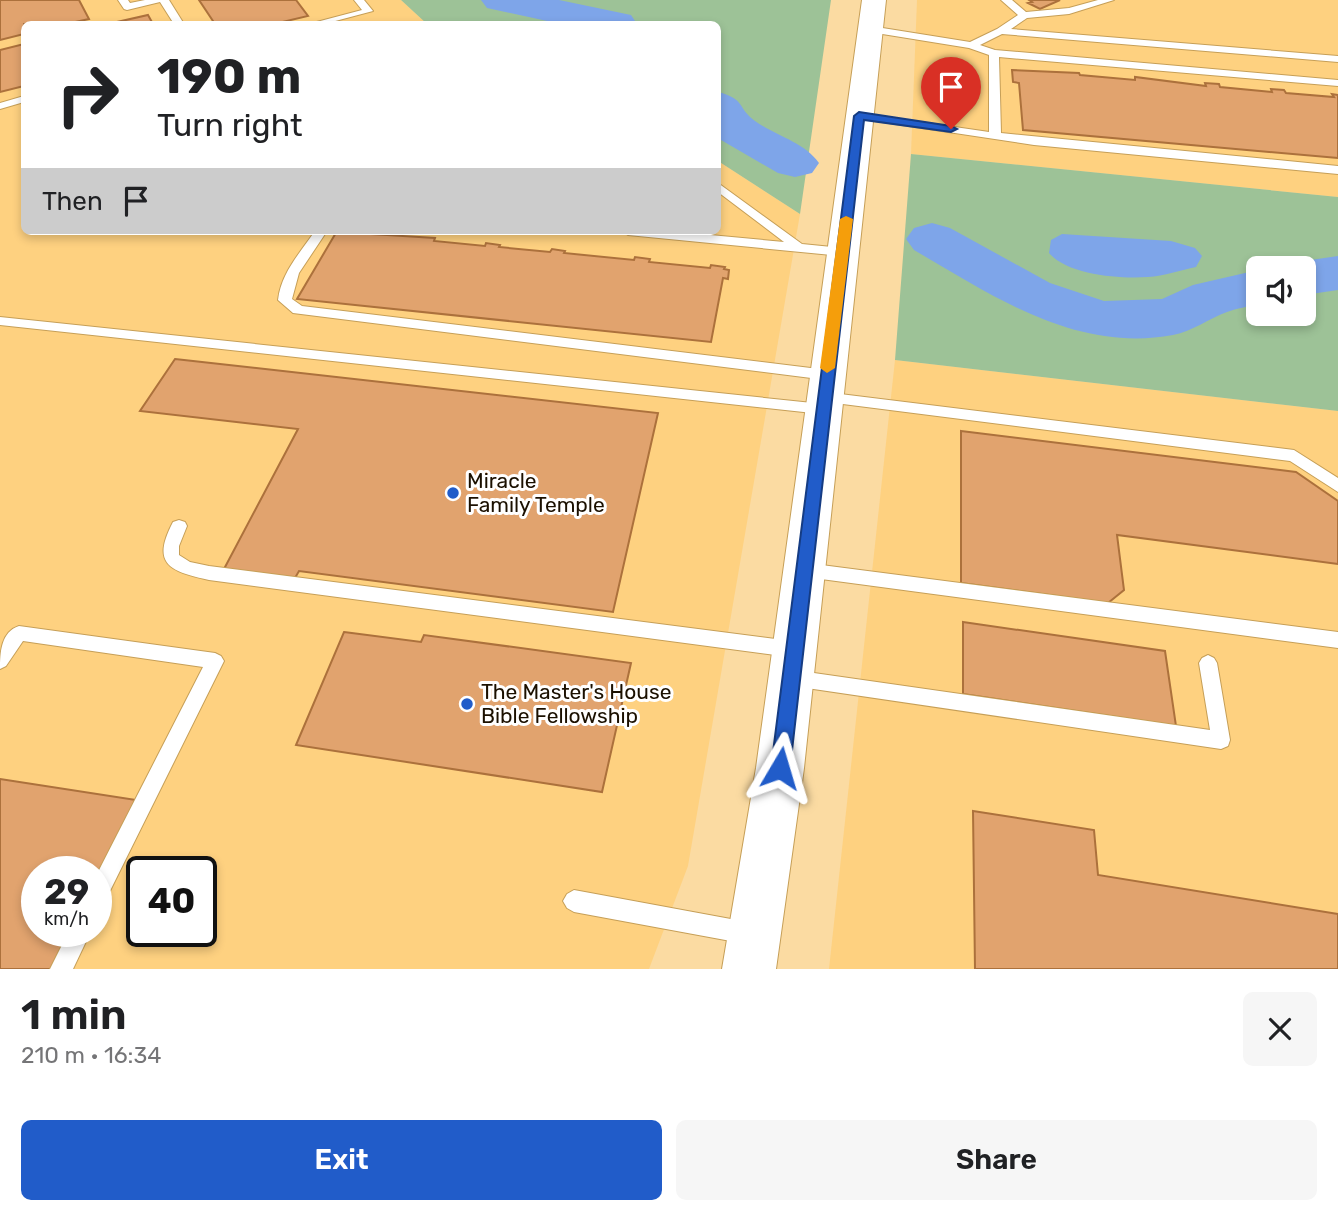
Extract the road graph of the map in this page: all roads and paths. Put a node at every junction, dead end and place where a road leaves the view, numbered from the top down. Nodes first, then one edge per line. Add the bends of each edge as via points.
1 (123, 0) edge
2 (157, 0) edge
3 (164, 0) edge
4 (359, 0) edge
5 (1006, 0) edge
6 (1109, 0) edge
7 (872, 14) edge
8 (1024, 15) junction
9 (177, 21) edge
10 (326, 21) edge
11 (1001, 31) junction
12 (971, 45) junction
13 (994, 54) junction
14 (1338, 59) edge
15 (1338, 83) edge
16 (21, 100) edge
17 (0, 106) edge
18 (859, 116) junction
19 (995, 135) junction
20 (1338, 170) edge
21 (721, 189) edge
22 (319, 235) edge
23 (668, 235) edge
24 (799, 248) junction
25 (842, 252) junction
26 (0, 321) edge
27 (824, 394) junction
28 (1338, 486) edge
29 (178, 526) dead end
30 (804, 570) junction
31 (1338, 640) edge
32 (0, 661) edge
33 (1208, 663) dead end
34 (793, 664) junction
35 (112, 866) edge
36 (574, 901) dead end
37 (72, 947) edge
38 (751, 952) edge
39 (61, 969) edge

1 - 2 lane via 127,7
3 - 9 lane
4 - 10 lane via 368,10
5 - 8 lane
6 - 8 lane via 1069,11
7 - 12 lane
7 - 18 street
8 - 11 lane
11 - 12 lane
11 - 14 lane
12 - 13 lane
13 - 15 lane
13 - 19 lane
16 - 17 lane
18 - 19 lane
18 - 25 street
19 - 20 lane via 1048,144
21 - 24 lane
22 - 27 lane via 287,286 285,300 298,310
23 - 24 lane
24 - 25 lane
25 - 27 street
26 - 27 lane
27 - 28 lane via 1294,456
27 - 30 street
29 - 34 lane via 171,558 186,568
30 - 31 lane
30 - 34 street
32 - 35 lane via 19,633 215,661
33 - 34 lane via 1221,740
34 - 38 street
36 - 38 lane
37 - 39 lane

